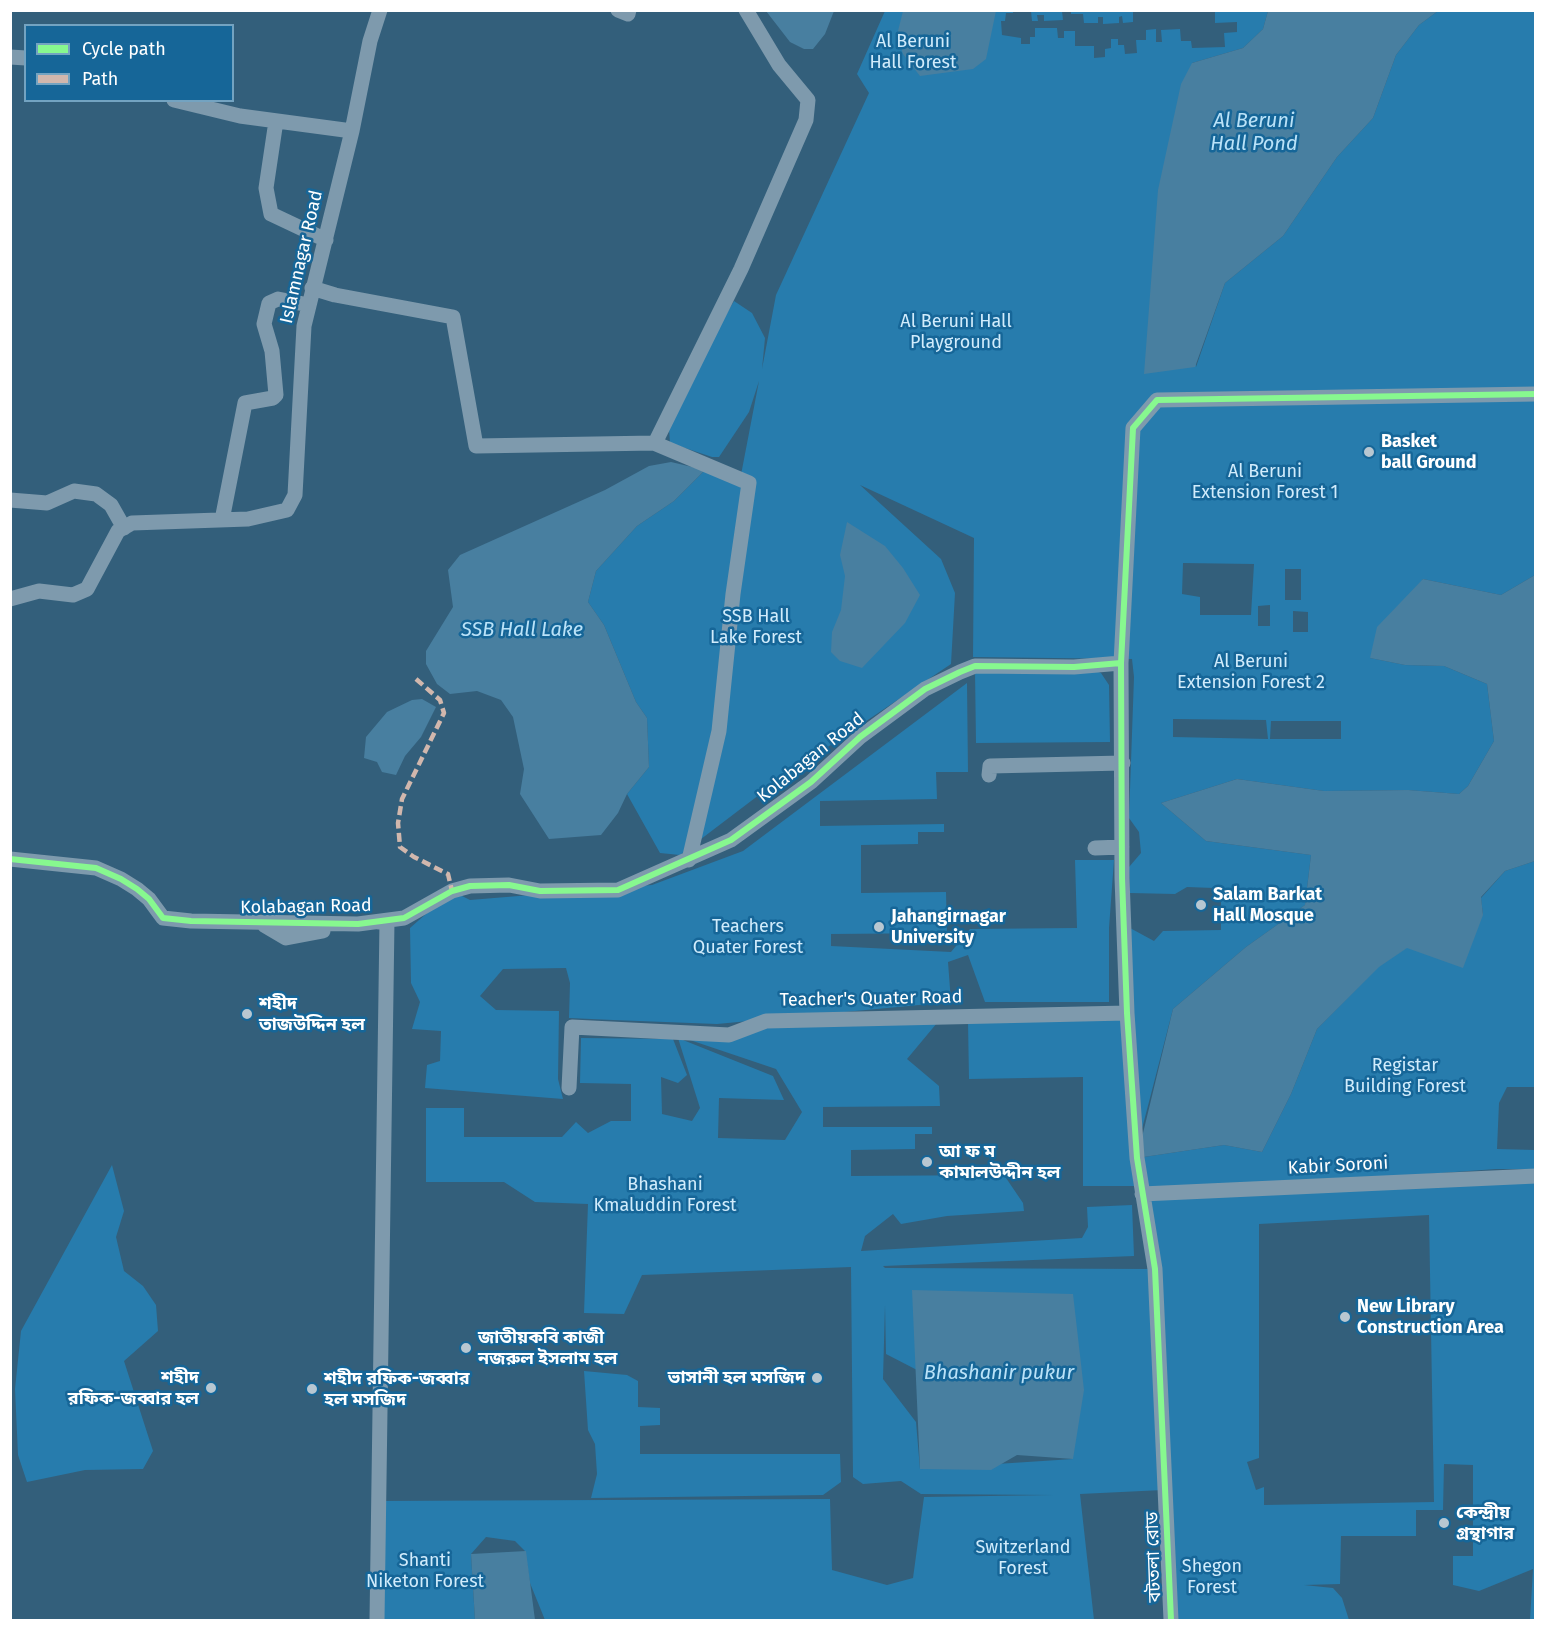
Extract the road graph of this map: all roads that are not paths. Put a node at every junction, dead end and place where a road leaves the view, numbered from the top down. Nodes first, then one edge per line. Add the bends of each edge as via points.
1 (380, 10) edge
2 (618, 10) edge
3 (629, 10) edge
4 (746, 10) edge
5 (182, 102) edge
6 (276, 121) junction
7 (352, 131) junction
8 (326, 240) junction
9 (312, 288) junction
10 (309, 304) junction
11 (1536, 394) edge
12 (654, 443) junction
13 (10, 500) edge
14 (222, 520) junction
15 (123, 528) junction
16 (10, 599) edge
17 (1121, 663) junction
18 (1123, 763) junction
19 (989, 775) dead end
20 (1122, 847) junction
21 (1095, 848) dead end
22 (10, 859) edge
23 (690, 860) junction
24 (387, 921) junction
25 (1127, 1013) junction
26 (569, 1089) dead end
27 (1536, 1176) edge
28 (1142, 1194) junction
29 (377, 1620) edge
30 (1172, 1620) edge

1 - 7 street, Islamnagar Road
2 - 3 street via 628,14
4 - 12 street via 779,65 808,100 806,120 741,269
5 - 6 street
6 - 7 street
6 - 8 street via 266,188 271,214
7 - 8 street, Islamnagar Road
8 - 9 street, Islamnagar Road
9 - 10 street, Islamnagar Road
9 - 12 street via 453,317 476,446
10 - 14 street, Islamnagar Road via 304,326 295,495 287,510
10 - 14 street via 278,299 269,303 264,324 272,351 276,395 244,403
11 - 17 street, বটতলা রোড via 1157,400 1133,428
12 - 23 street via 749,483 718,731
13 - 15 street via 47,503 74,490 96,495 111,505
14 - 15 street via 132,523
15 - 16 street via 87,589 73,594 39,591
17 - 18 street, বটতলা রোড
17 - 23 street, Kolabagan Road via 1074,667 975,666 960,672 925,689 860,737 811,782 731,840
18 - 19 street via 990,766
18 - 20 street, বটতলা রোড
20 - 21 street
20 - 25 street, বটতলা রোড
22 - 24 street, Kolabagan Road via 96,868 137,889 163,918 262,924
23 - 24 street, Kolabagan Road via 618,890 540,891 509,885 470,886 452,891 404,918
24 - 29 street
25 - 26 street, Teacher's Quater Road via 766,1021 729,1035 572,1027
25 - 28 street, বটতলা রোড
27 - 28 street, Kabir Soroni
28 - 30 street, বটতলা রোড via 1155,1269

